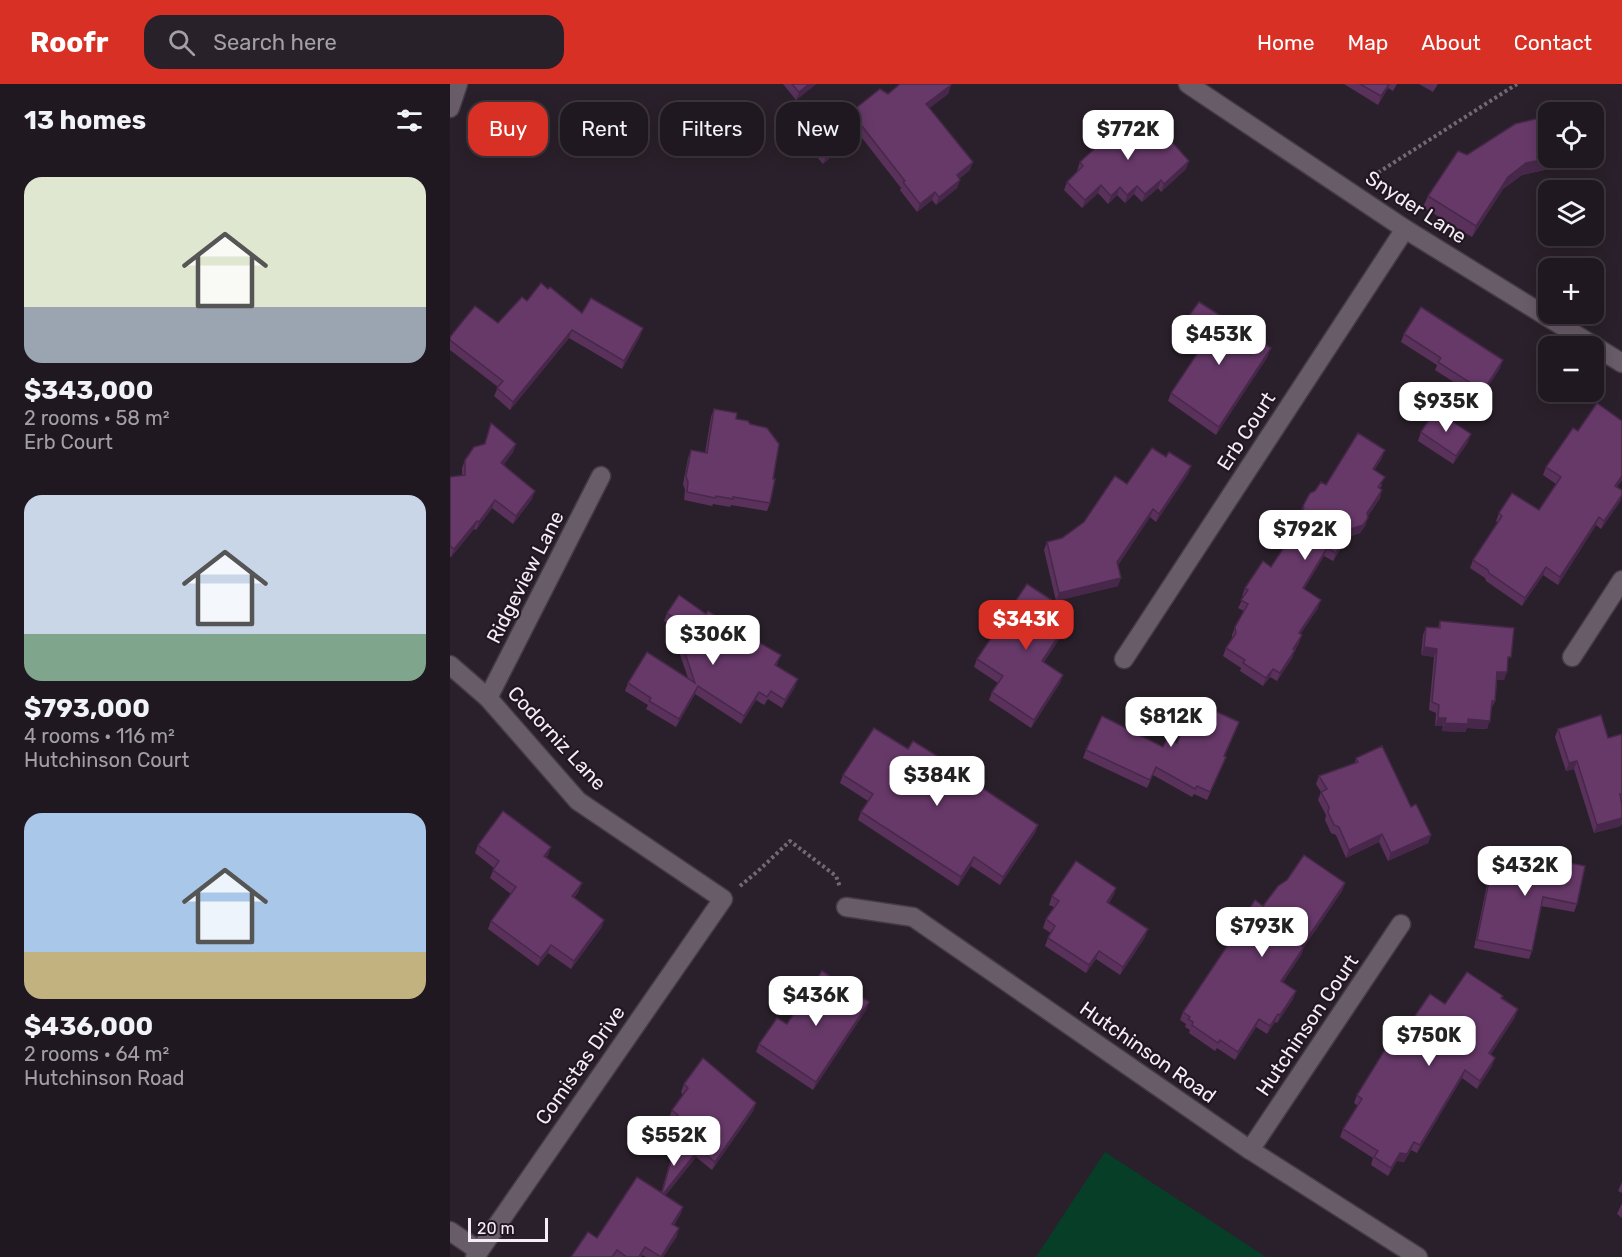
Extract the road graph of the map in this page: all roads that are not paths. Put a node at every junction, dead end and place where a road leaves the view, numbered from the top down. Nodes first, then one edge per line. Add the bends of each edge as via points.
1 (458, 84) edge
2 (1188, 84) edge
3 (450, 108) edge
4 (1405, 229) junction
5 (1622, 363) edge
6 (601, 476) dead end
7 (1622, 580) edge
8 (1572, 657) dead end
9 (1124, 659) dead end
10 (450, 665) edge
11 (488, 698) junction
12 (723, 899) joint
13 (846, 907) road end
14 (1401, 924) dead end
15 (1250, 1150) junction
16 (450, 1231) edge
17 (477, 1254) edge
18 (1418, 1257) edge

1 - 3 street
2 - 4 street, Snyder Lane
4 - 5 street, Snyder Lane
4 - 9 street, Erb Court
6 - 11 street, Ridgeview Lane
7 - 8 street
10 - 11 street, Codorniz Lane
11 - 12 street, Codorniz Lane via 578,801
12 - 17 street, Comistas Drive
13 - 15 street, Hutchinson Road via 913,917
14 - 15 street, Hutchinson Court
15 - 18 street, Hutchinson Road
16 - 17 street

